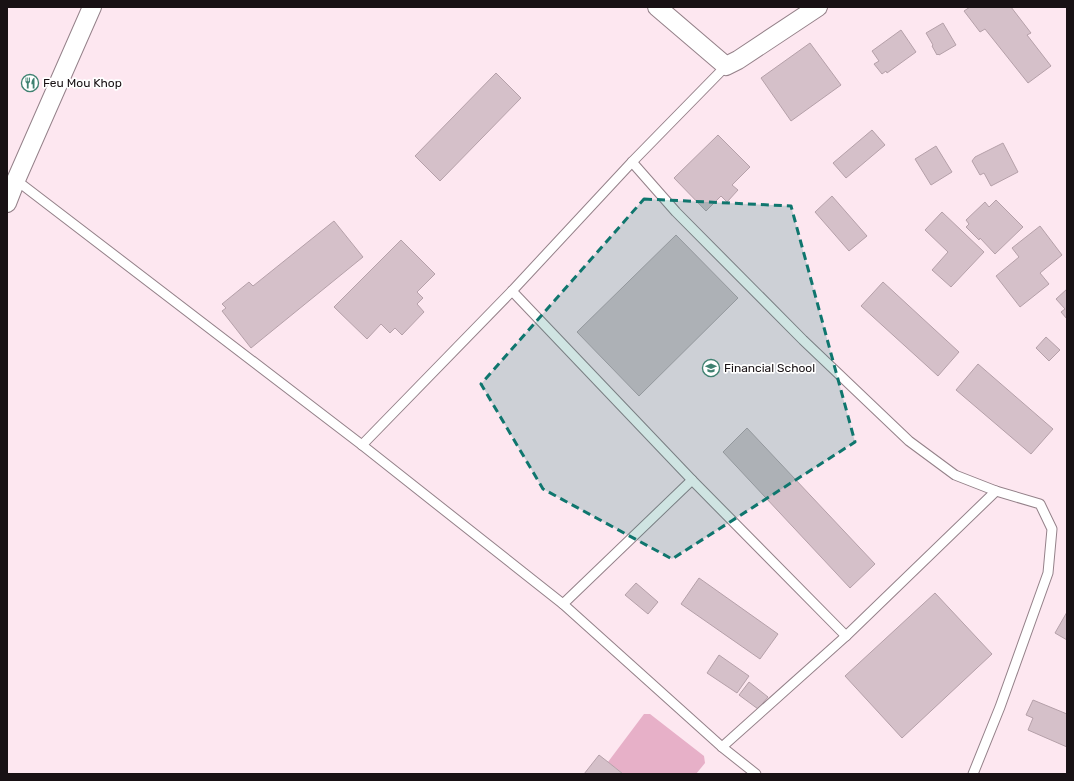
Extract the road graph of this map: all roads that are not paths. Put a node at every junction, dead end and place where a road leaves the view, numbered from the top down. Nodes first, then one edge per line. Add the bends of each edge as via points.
1 (92, 7) edge
2 (657, 7) edge
3 (818, 7) edge
4 (726, 66) junction
5 (632, 162) junction
6 (16, 180) junction
7 (7, 204) edge
8 (512, 291) junction
9 (362, 444) junction
10 (692, 480) junction
11 (996, 491) junction
12 (563, 604) junction
13 (846, 636) junction
14 (722, 747) junction
15 (756, 774) edge
16 (973, 774) edge

1 - 6 street
2 - 4 street
3 - 4 street
4 - 5 lane
5 - 8 lane
5 - 11 lane via 676,212 803,340 909,441 955,475
6 - 7 street
6 - 9 lane
8 - 9 lane
8 - 10 lane
9 - 12 lane
10 - 12 lane
10 - 13 lane
11 - 13 lane
11 - 16 lane via 1040,504 1052,529 1048,573
12 - 14 lane
13 - 14 lane
14 - 15 lane

